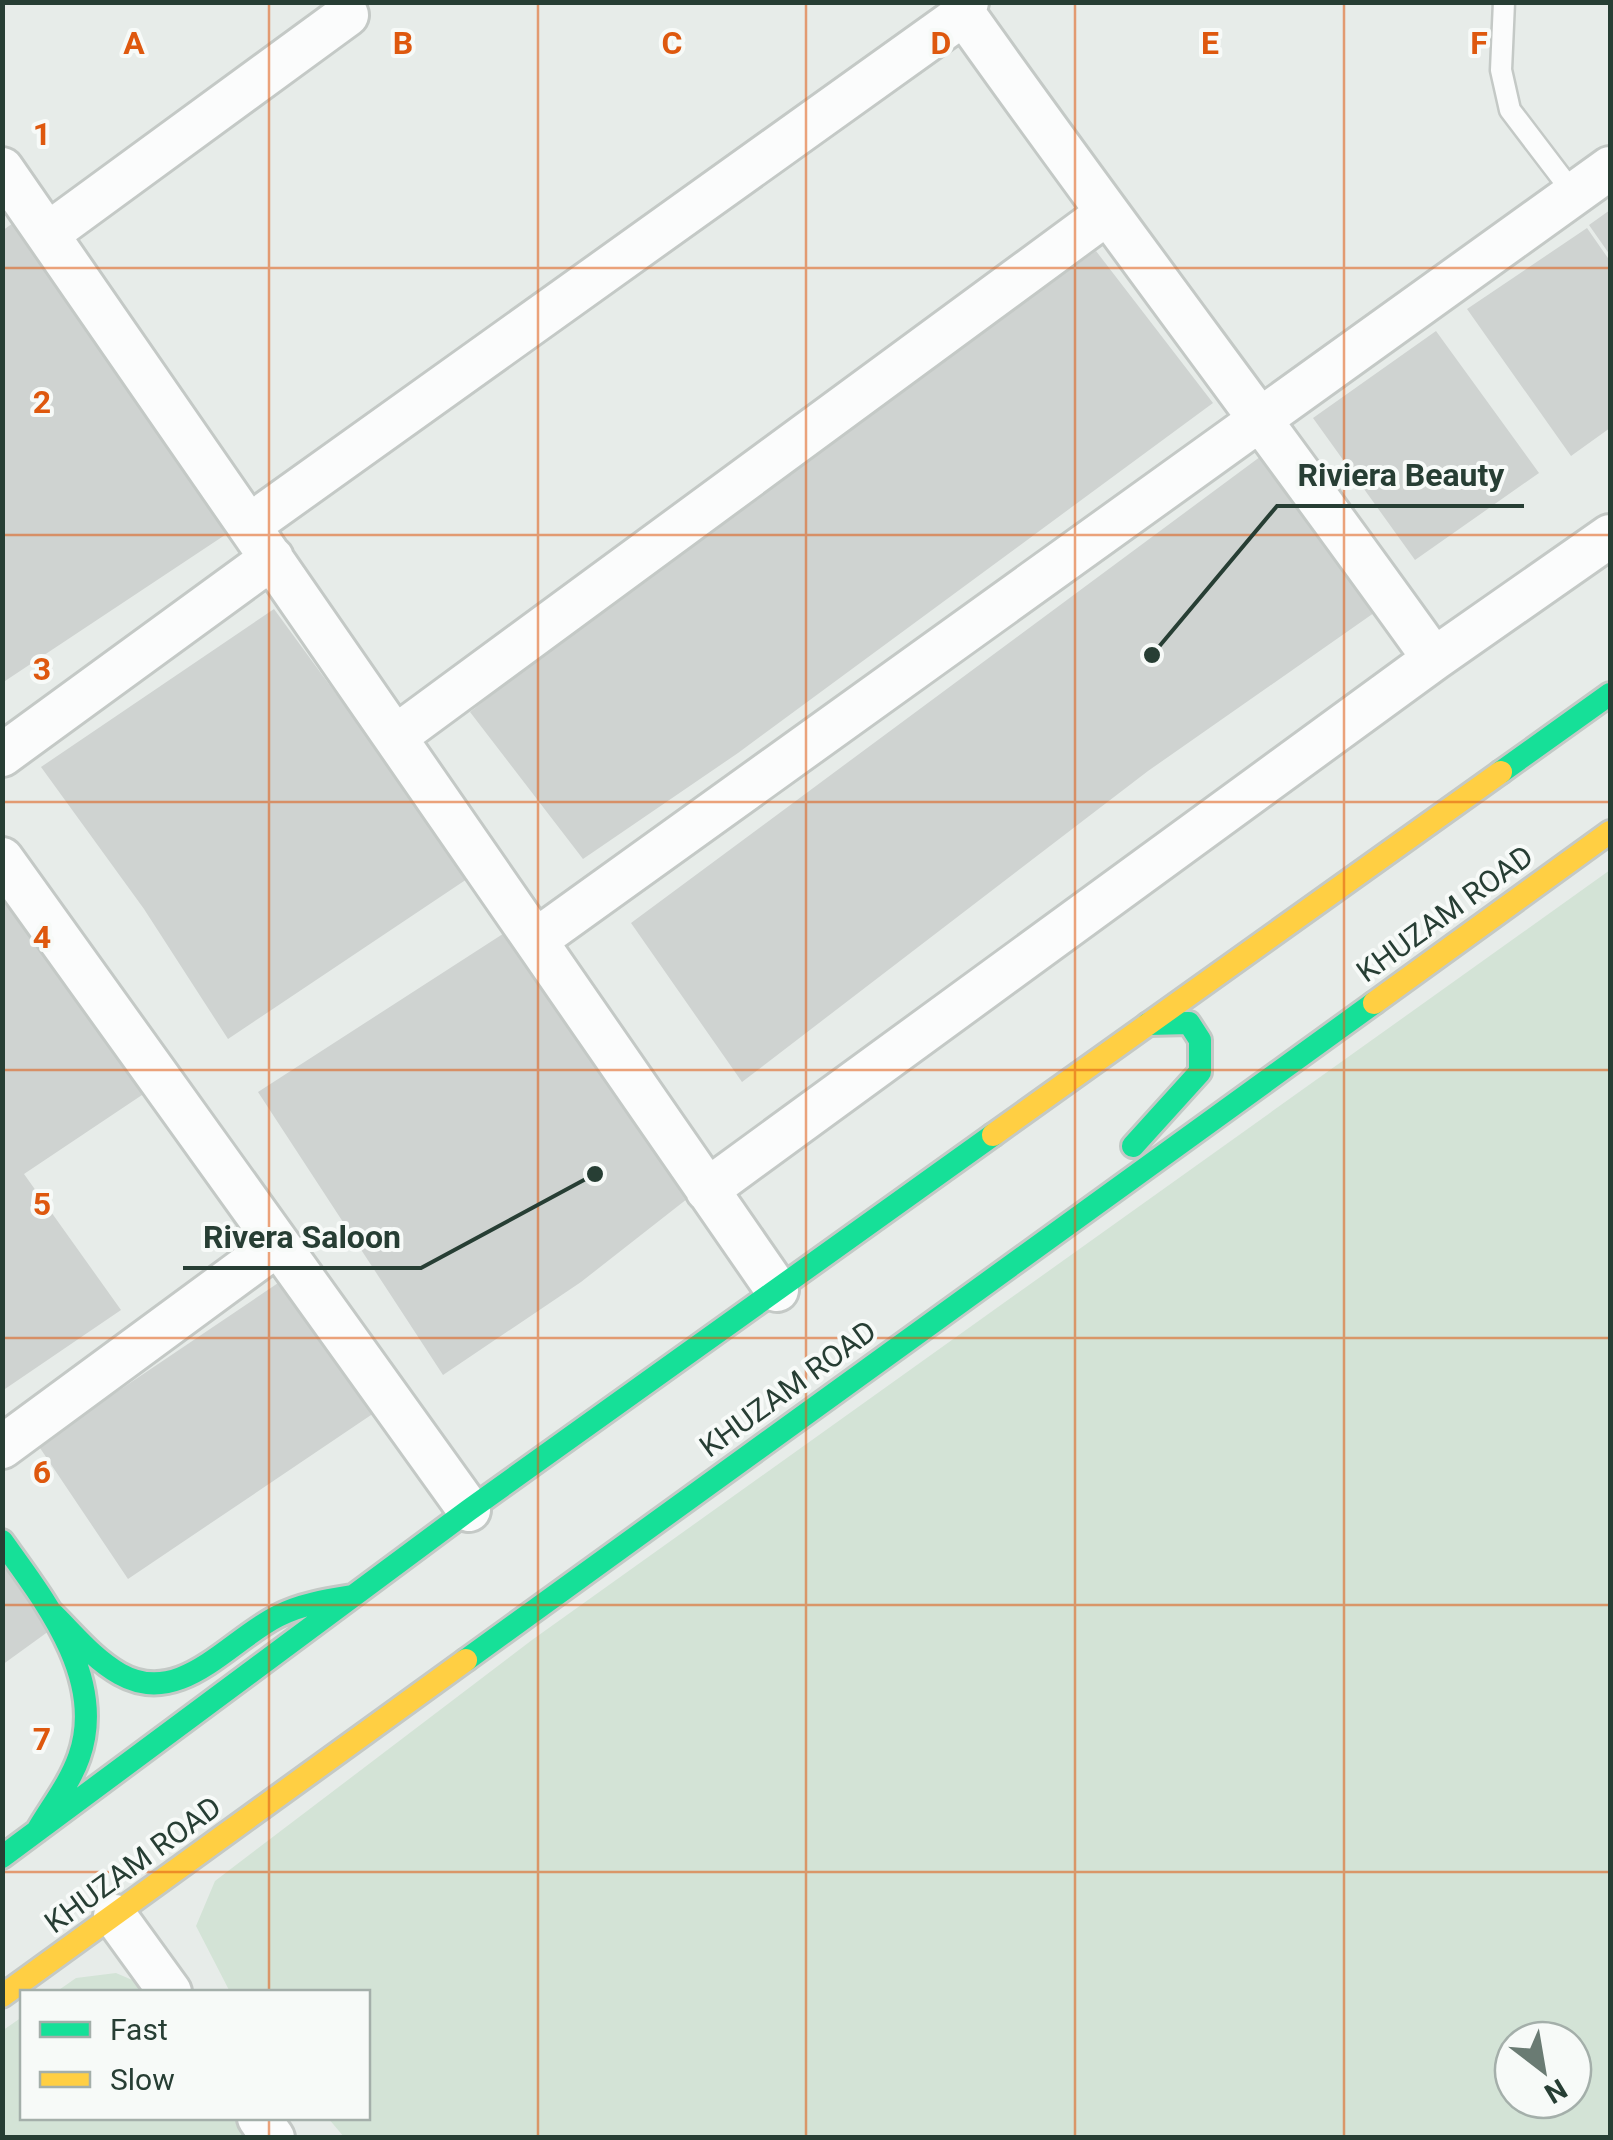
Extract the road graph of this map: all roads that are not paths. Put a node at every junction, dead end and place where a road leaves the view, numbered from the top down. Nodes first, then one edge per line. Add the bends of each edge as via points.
1 (1504, 2) edge
2 (966, 8) edge
3 (347, 15) dead end
4 (1610, 168) edge
5 (2, 169) edge
6 (1574, 194) junction
7 (1106, 214) junction
8 (49, 233) junction
9 (1262, 418) junction
10 (1610, 536) edge
11 (261, 541) junction
12 (1434, 660) junction
13 (1610, 694) edge
14 (395, 736) junction
15 (2, 755) edge
16 (1610, 832) edge
17 (2, 858) edge
18 (536, 940) junction
19 (1148, 1024) junction
20 (707, 1190) junction
21 (1040, 1242) junction
22 (278, 1244) junction
23 (777, 1290) junction
24 (2, 1447) edge
25 (469, 1510) junction
26 (2, 1541) edge
27 (358, 1595) junction
28 (50, 1611) junction
29 (37, 1830) junction
30 (2, 1857) edge
31 (115, 1916) junction
32 (169, 1990) edge
33 (2, 1996) edge

1 - 6 lane via 1501,70 1510,110
2 - 7 street
2 - 11 street
3 - 8 street
4 - 6 street
5 - 8 street
6 - 9 street
7 - 9 street
7 - 14 street
8 - 11 street
9 - 12 street
9 - 18 street
10 - 12 street
11 - 14 street
11 - 15 street
12 - 20 street
13 - 19 main road
14 - 18 street
16 - 21 main road, KHUZAM ROAD
17 - 22 street
18 - 20 street
19 - 21 main road via 1189,1023 1200,1040 1200,1072
19 - 23 main road
20 - 23 street
21 - 31 main road, KHUZAM ROAD
22 - 24 street
22 - 25 street
23 - 25 main road
25 - 27 main road
26 - 28 main road
27 - 28 main road via 277,1617 200,1670 160,1684 120,1674
27 - 29 main road
28 - 29 main road via 85,1698 86,1728 79,1757
29 - 30 main road
31 - 32 street
31 - 33 main road, KHUZAM ROAD

